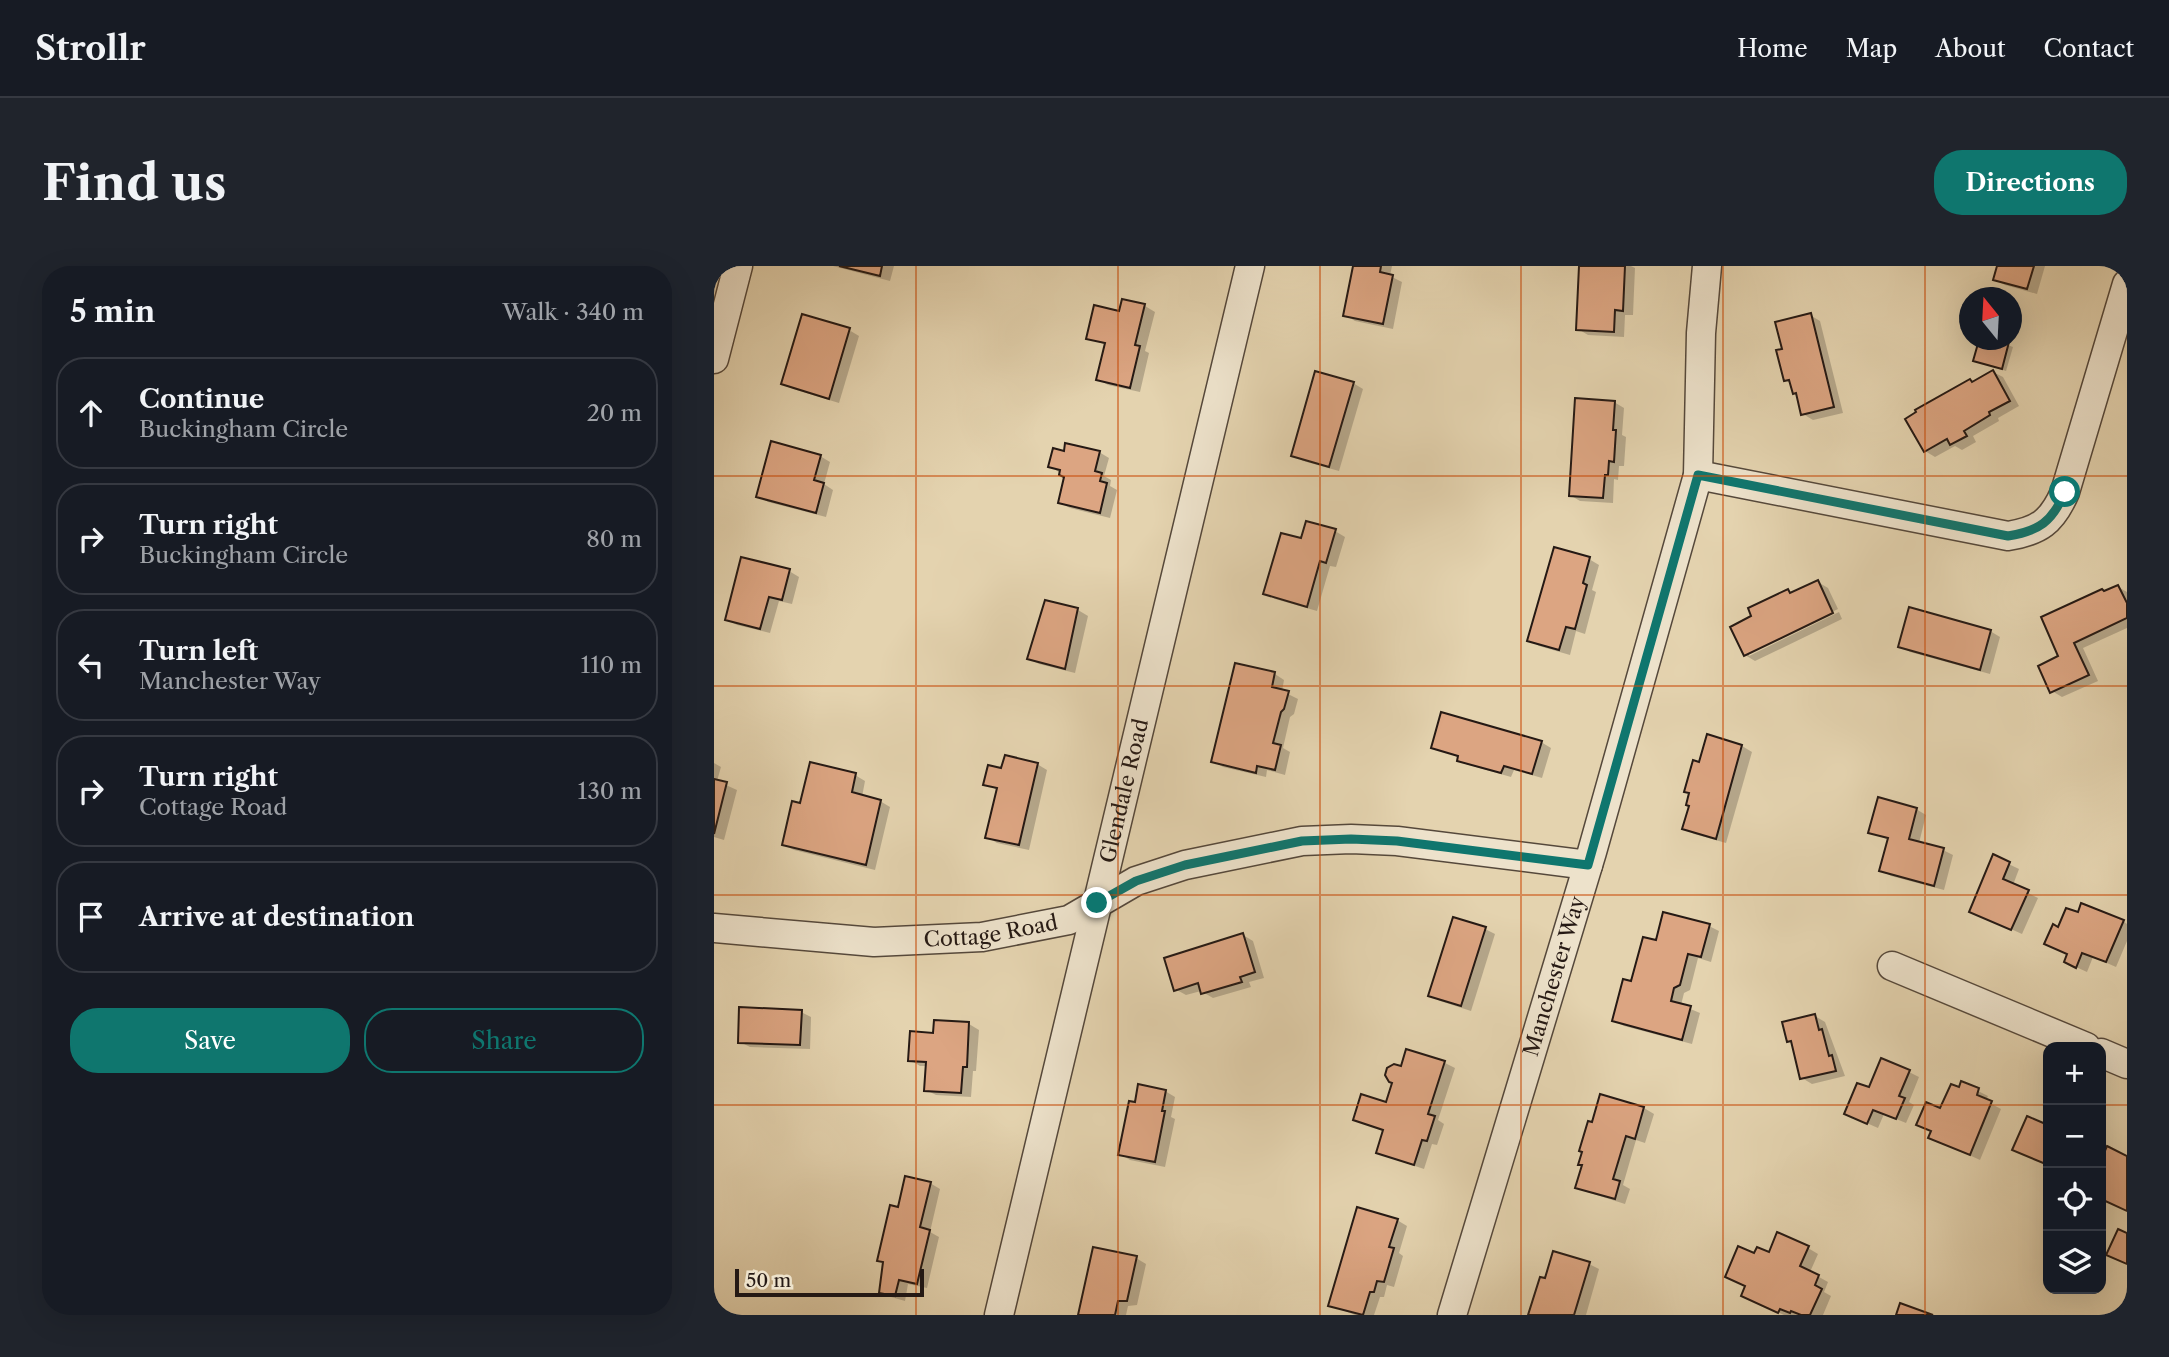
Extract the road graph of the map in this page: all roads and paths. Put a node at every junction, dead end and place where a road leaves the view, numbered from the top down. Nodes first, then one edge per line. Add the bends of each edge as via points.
1 (738, 266) edge
2 (1250, 266) edge
3 (1707, 266) edge
4 (2127, 284) edge
5 (714, 359) edge
6 (1698, 475) junction
7 (1588, 865) junction
8 (1097, 903) junction
9 (714, 928) edge
10 (1892, 966) dead end
11 (2074, 1042) edge
12 (2106, 1055) edge
13 (2127, 1064) edge
14 (999, 1315) edge
15 (1452, 1315) edge

1 - 5 street
2 - 8 street, Glendale Road
3 - 6 street, Manchester Way
4 - 6 street via 2065,492 2051,517 2027,533 2008,536
6 - 7 street, Manchester Way
7 - 8 street, Cottage Road via 1397,841 1302,841 1185,865 1136,881
7 - 15 street, Manchester Way
8 - 9 street, Cottage Road via 1069,920 982,937 874,942
8 - 14 street, Glendale Road
10 - 11 street
12 - 13 street

